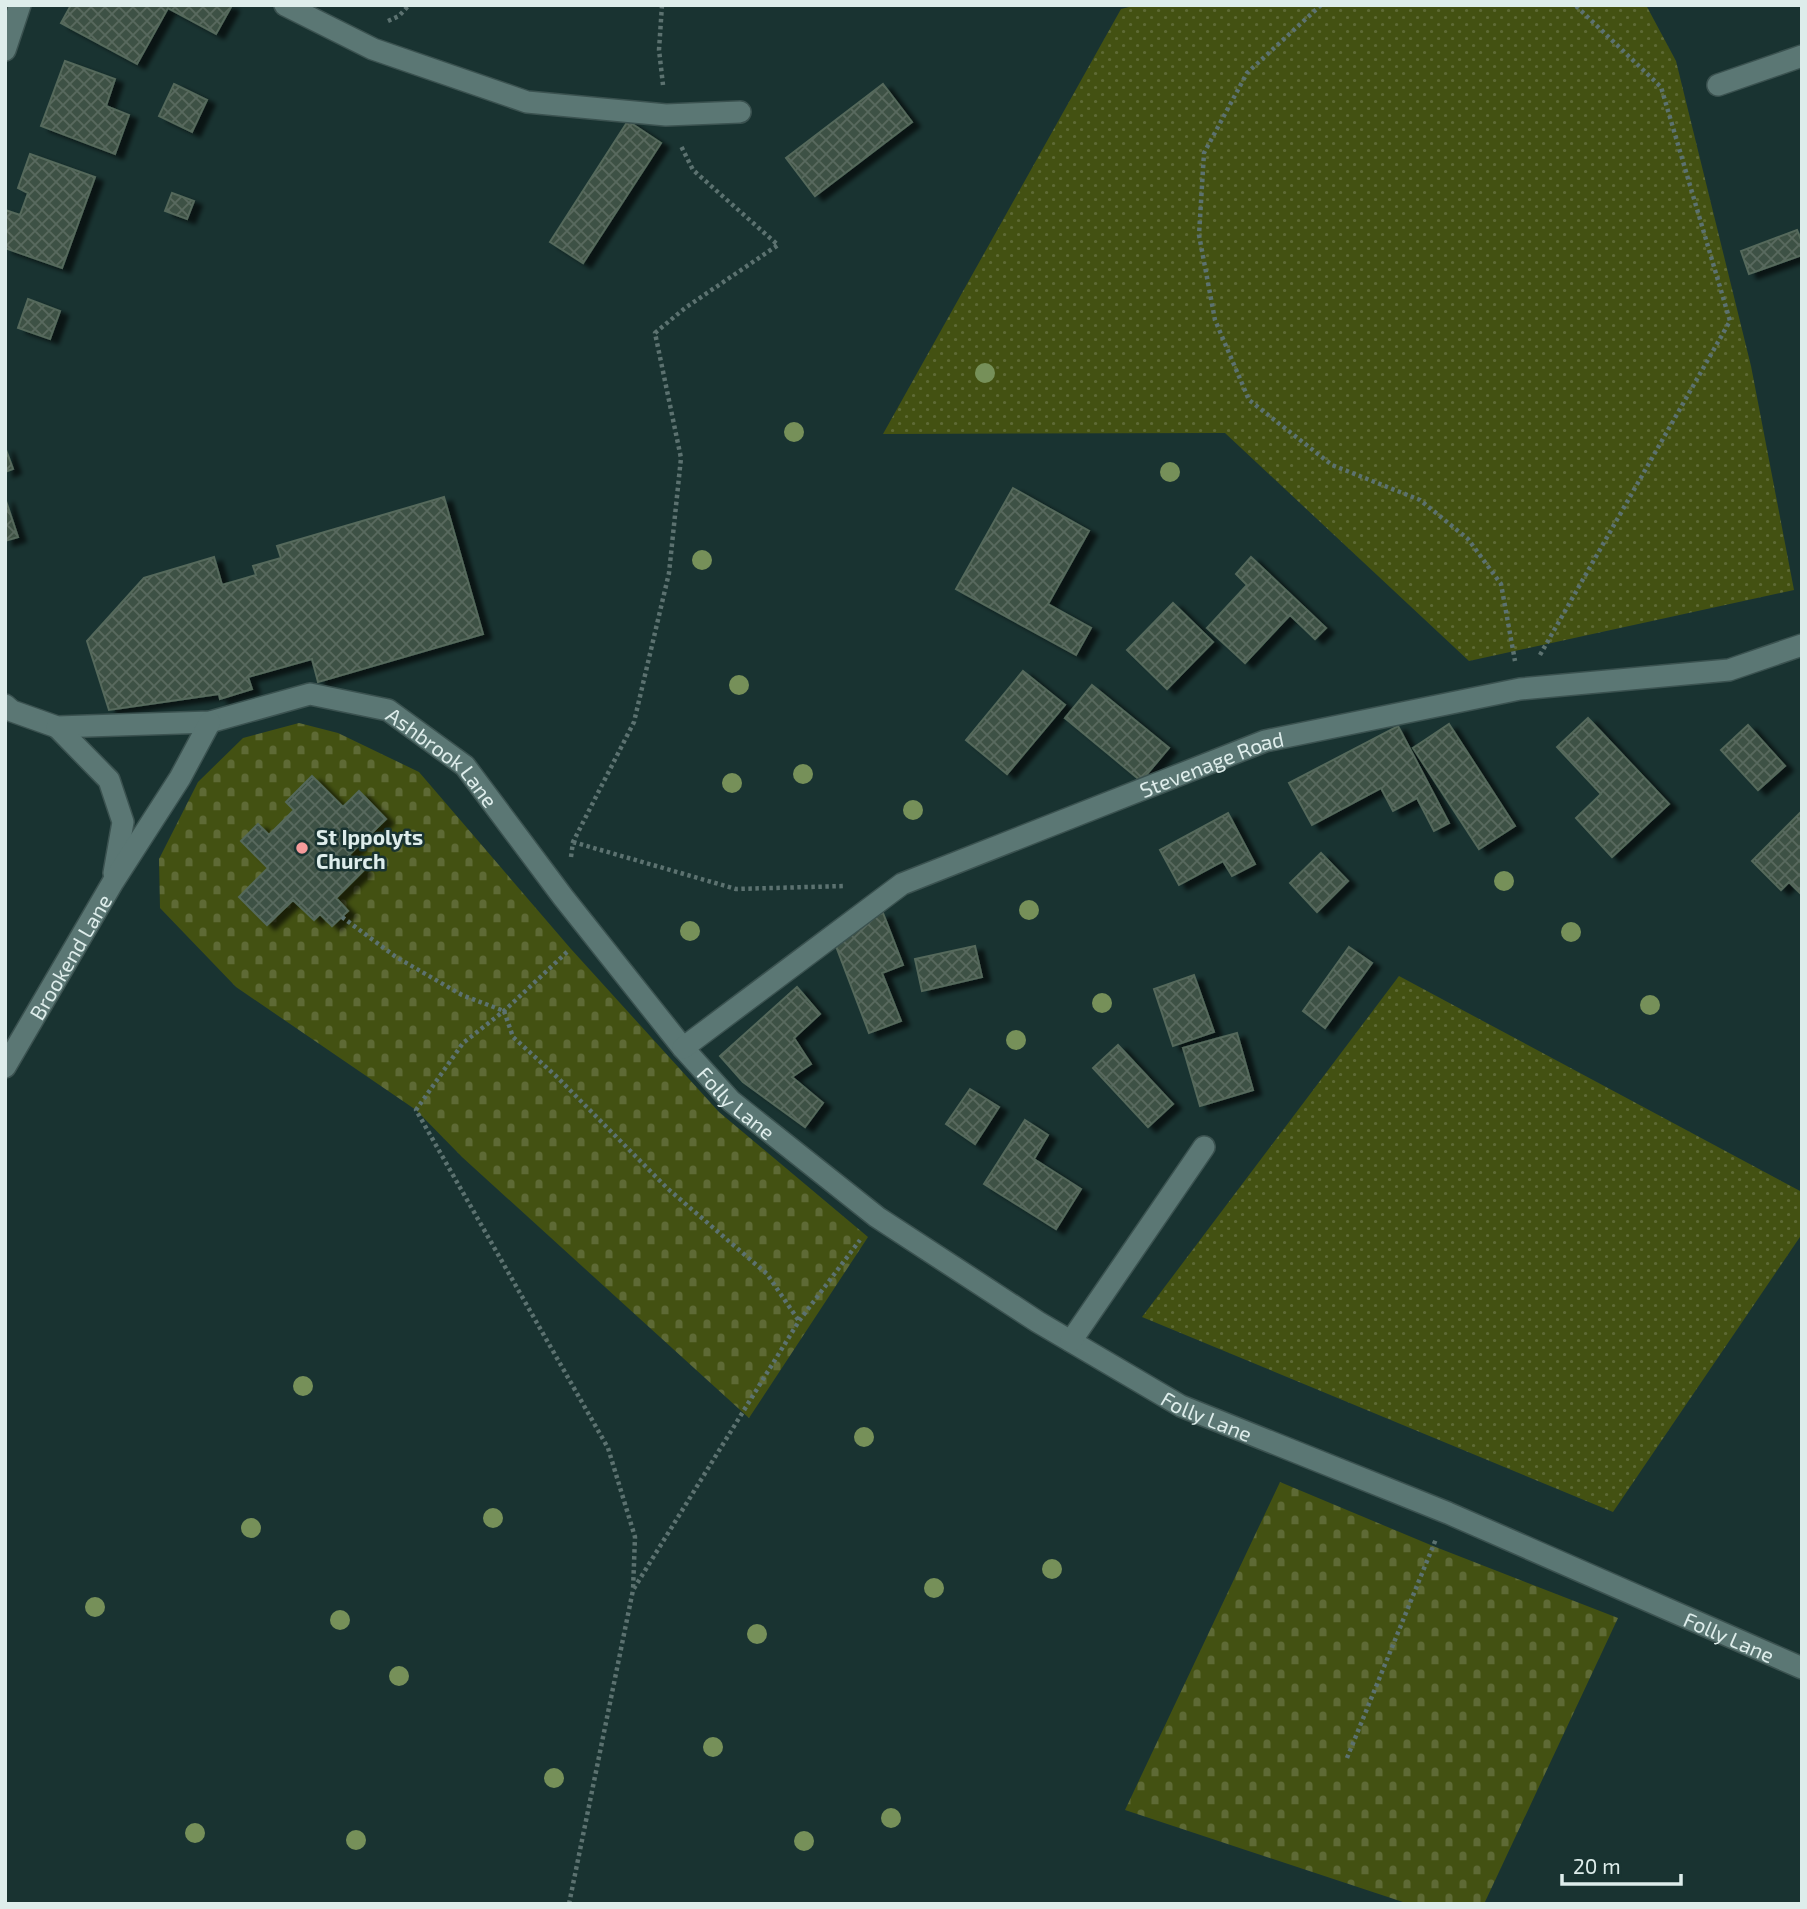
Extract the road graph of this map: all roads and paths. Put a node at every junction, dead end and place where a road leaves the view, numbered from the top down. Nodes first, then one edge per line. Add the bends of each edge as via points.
1 (20, 5) edge
2 (285, 5) edge
3 (662, 5) edge
4 (1321, 5) edge
5 (1575, 5) edge
6 (5, 50) edge
7 (1802, 56) edge
8 (1718, 85) dead end
9 (740, 112) dead end
10 (666, 116) junction
11 (1802, 645) edge
12 (1520, 689) junction
13 (5, 705) edge
14 (210, 722) junction
15 (57, 727) junction
16 (573, 842) junction
17 (113, 882) junction
18 (847, 886) dead end
19 (563, 897) junction
20 (342, 917) dead end
21 (594, 935) junction
22 (505, 1011) junction
23 (683, 1048) junction
24 (5, 1067) edge
25 (1205, 1147) dead end
26 (877, 1217) junction
27 (799, 1321) junction
28 (1071, 1341) junction
29 (1448, 1513) junction
30 (633, 1590) junction
31 (1802, 1668) edge
32 (1347, 1758) dead end
33 (569, 1904) edge

1 - 6 street
2 - 10 street via 373,48 527,102
3 - 10 path via 659,50
4 - 12 path via 1247,74 1204,153 1199,235 1216,320 1249,400 1332,465 1420,499 1468,539 1501,584
5 - 12 path via 1661,87 1730,321
7 - 8 street
9 - 10 street
10 - 16 path via 693,170 778,245 655,333 681,458 669,573 634,722
11 - 12 street, Stevenage Road via 1729,670
12 - 23 street, Stevenage Road via 1265,741 902,884
13 - 15 street, Ashbrook Lane
14 - 15 street, Ashbrook Lane
14 - 17 street, Brookend Lane
14 - 19 street, Ashbrook Lane via 310,694 388,710 465,766
15 - 17 street, Brookend Lane via 108,780 123,822
16 - 18 path via 736,889
16 - 19 path
17 - 24 street, Brookend Lane
19 - 21 street, Ashbrook Lane
20 - 22 path via 462,995
21 - 22 path via 571,948
21 - 23 street, Ashbrook Lane
22 - 27 path via 513,1037 667,1188 767,1274
22 - 30 path via 463,1043 416,1110 608,1448 635,1537
23 - 26 street, Folly Lane via 731,1101
25 - 28 street
26 - 27 path
26 - 28 street, Folly Lane
27 - 30 path
28 - 29 street, Folly Lane via 1181,1406
29 - 31 street, Folly Lane
29 - 32 path
30 - 33 path

